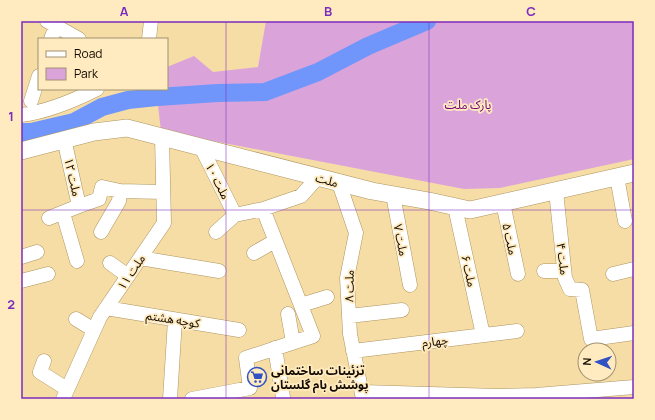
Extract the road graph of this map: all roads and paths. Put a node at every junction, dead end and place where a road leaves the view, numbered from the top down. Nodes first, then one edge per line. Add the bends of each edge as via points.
1 (151, 21) edge
2 (51, 29) edge
3 (76, 38) edge
4 (149, 38) edge
5 (38, 79) edge
6 (95, 90) edge
7 (31, 101) dead end
8 (21, 115) edge
9 (162, 137) junction
10 (64, 139) junction
11 (201, 147) junction
12 (21, 151) edge
13 (634, 173) edge
14 (318, 177) junction
15 (616, 177) junction
16 (339, 183) junction
17 (556, 190) junction
18 (120, 191) junction
19 (163, 192) junction
20 (393, 195) junction
21 (503, 203) junction
22 (79, 206) junction
23 (455, 207) junction
24 (263, 209) junction
25 (63, 213) junction
26 (235, 215) junction
27 (49, 218) dead end
28 (625, 221) dead end
29 (101, 232) dead end
30 (216, 232) dead end
31 (275, 241) junction
32 (37, 252) dead end
33 (254, 253) dead end
34 (21, 257) edge
35 (140, 258) junction
36 (77, 261) dead end
37 (110, 263) dead end
38 (634, 270) edge
39 (219, 271) dead end
40 (544, 271) dead end
41 (564, 271) junction
42 (48, 274) dead end
43 (518, 274) dead end
44 (613, 274) dead end
45 (128, 276) junction
46 (21, 281) edge
47 (410, 285) dead end
48 (327, 296) dead end
49 (301, 305) junction
50 (106, 308) junction
51 (402, 310) dead end
52 (288, 314) dead end
53 (349, 316) junction
54 (76, 319) dead end
55 (176, 320) junction
56 (94, 330) junction
57 (239, 330) dead end
58 (517, 331) dead end
59 (634, 333) edge
60 (483, 335) junction
61 (293, 342) junction
62 (275, 348) junction
63 (353, 351) junction
64 (44, 361) dead end
65 (634, 387) edge
66 (65, 394) edge
67 (548, 396) edge
68 (283, 397) dead end
69 (360, 397) edge
70 (170, 399) edge
71 (192, 399) edge

1 - 4 street
2 - 3 street
5 - 7 street
6 - 8 street via 46,110
9 - 10 main road, ملت via 127,128
9 - 11 main road, ملت
9 - 19 street, ۱۱ ملت
10 - 12 main road, ملت
10 - 22 street, ۱۲ ملت
11 - 14 main road, ملت
11 - 26 street, ملت ۱۰
13 - 15 main road, ملت
14 - 16 main road, ملت
14 - 24 street via 301,196
15 - 17 main road, ملت
15 - 28 street
16 - 20 main road, ملت
16 - 53 street, ۸ ملت via 356,233 347,278
17 - 21 main road, ملت
17 - 41 street, ۴ ملت
18 - 19 street
18 - 22 street via 102,187 99,199
18 - 29 street via 119,201
19 - 35 street, ۱۱ ملت via 164,223
20 - 23 main road, ملت
20 - 47 street, ۷ ملت
21 - 23 main road, ملت via 470,210
21 - 43 street, ۵ ملت
22 - 25 street, ۱۲ ملت
23 - 60 street, ۶ ملت
24 - 26 street
24 - 31 street
25 - 27 street, ۱۲ ملت
25 - 36 street
26 - 30 street
31 - 33 street
31 - 49 street
32 - 34 street
35 - 39 street
35 - 45 street, ۱۱ ملت
37 - 45 street
38 - 44 street
40 - 41 street
41 - 59 street, ۴ ملت via 570,289 582,290 591,339
42 - 46 street
45 - 50 street, ۱۱ ملت
48 - 49 street
49 - 61 street via 313,336
50 - 55 street, کوچه هشتم
50 - 56 street, ۱۱ ملت
51 - 53 street
52 - 61 street
53 - 63 street, ۸ ملت
54 - 56 street
55 - 57 street, کوچه هشتم
55 - 70 street
56 - 66 street, ۱۱ ملت
58 - 60 street, چهارم
60 - 63 street, چهارم
61 - 62 street
62 - 68 street
62 - 71 street via 246,358 250,388
63 - 69 street, ۸ ملت
64 - 66 street via 40,372
65 - 67 street
67 - 69 street

